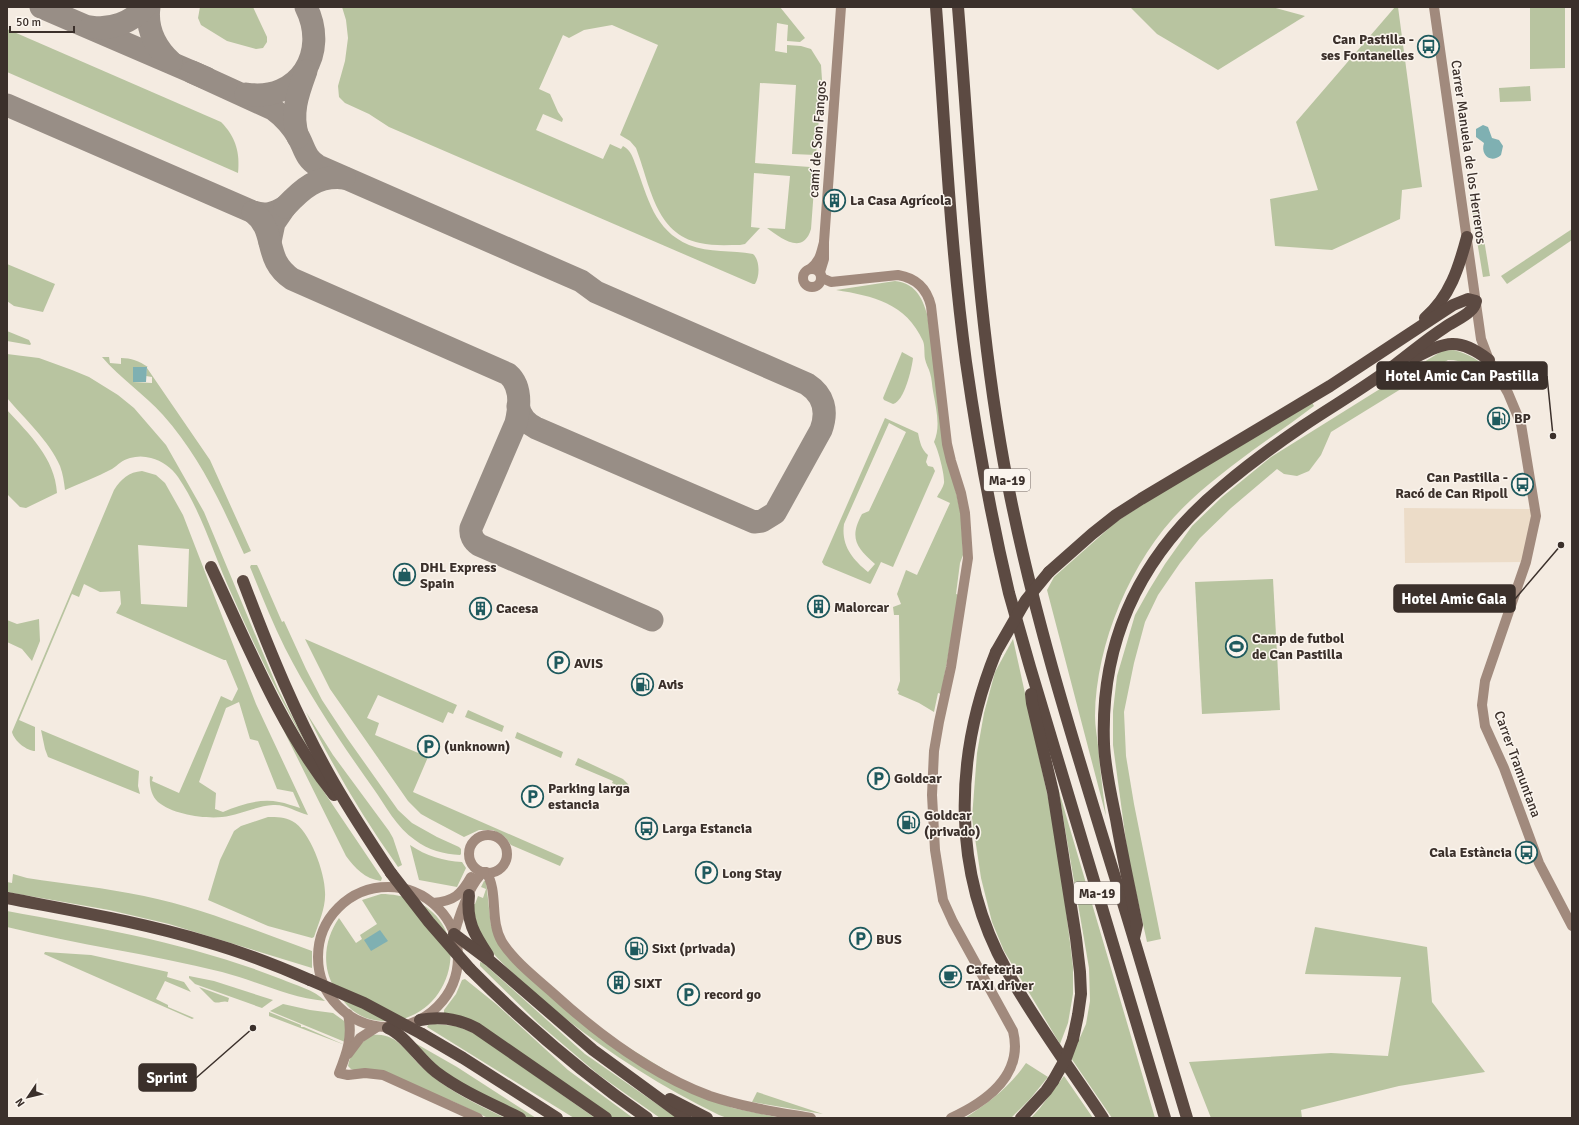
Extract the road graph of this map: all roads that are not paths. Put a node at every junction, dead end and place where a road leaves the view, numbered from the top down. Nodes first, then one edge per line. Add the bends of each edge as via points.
1 (841, 7) edge
2 (936, 7) edge
3 (958, 7) edge
4 (1434, 7) edge
5 (1467, 237) junction
6 (824, 242) junction
7 (810, 269) junction
8 (820, 275) junction
9 (1476, 301) junction
10 (1390, 347) junction
11 (1490, 360) junction
12 (1384, 373) junction
13 (211, 567) dead end
14 (243, 581) dead end
15 (1030, 667) junction
16 (367, 836) junction
17 (472, 863) junction
18 (500, 868) junction
19 (485, 872) junction
20 (492, 886) junction
21 (469, 895) junction
22 (7, 898) edge
23 (433, 903) junction
24 (1572, 926) edge
25 (454, 934) junction
26 (1134, 938) junction
27 (498, 969) junction
28 (348, 1014) junction
29 (420, 1020) junction
30 (383, 1028) junction
31 (345, 1057) junction
32 (632, 1079) junction
33 (478, 1118) edge
34 (520, 1118) edge
35 (557, 1118) edge
36 (606, 1118) edge
37 (647, 1118) edge
38 (686, 1118) edge
39 (707, 1118) edge
40 (811, 1118) edge
41 (951, 1118) edge
42 (1021, 1118) edge
43 (1103, 1118) edge
44 (1165, 1118) edge
45 (1187, 1118) edge

1 - 6 street, camí de Son Fangos
2 - 15 highway, Ma-19 via 955,261 967,369 991,509
3 - 26 highway, Ma-19 via 980,291 991,382 1008,482 1043,634
4 - 5 street, Carrer Manuela de los Herreros
5 - 9 street, Carrer Manuela de los Herreros
5 - 10 highway via 1458,269 1444,296 1430,314
6 - 7 street, camí de Son Fangos via 820,258
6 - 8 street via 825,256
7 - 8 street via 816,270
7 - 8 street via 804,272 802,279 807,286 819,284
8 - 41 street via 831,282 898,275 916,282 926,293 931,306 947,444 965,513 968,540 967,569 934,758 932,795 935,850 944,900 953,922 1013,1031 1016,1046 1014,1061 1003,1081 979,1102
9 - 10 highway via 1460,301
9 - 11 street, Carrer Tramuntana via 1481,338
9 - 12 highway via 1470,311
10 - 43 highway, bridge via 1116,515 1049,572 1026,600 996,652 979,698 968,752 964,812 971,872 989,934 1006,971
11 - 12 highway via 1466,345 1448,344 1432,348
11 - 24 street, Carrer Tramuntana via 1521,424 1536,516 1526,562 1485,680 1482,705 1485,726 1504,768 1538,863
12 - 26 highway via 1275,445 1196,510 1167,542 1144,577 1122,622 1108,674 1104,746 1137,925
13 - 16 highway via 244,640 289,726 319,776
14 - 16 highway via 290,698 333,782
15 - 42 highway, bridge via 1032,703 1053,792 1071,903 1081,994 1073,1039 1066,1058 1046,1091
15 - 44 highway, Ma-19
16 - 37 highway, bridge via 429,922 470,969 554,1048
17 - 18 street via 469,853 472,843 480,836 490,835 500,840 505,848 506,857
17 - 19 street via 478,870
17 - 23 street via 472,874 458,896
18 - 19 street
18 - 20 street
19 - 20 street
19 - 21 street via 478,878
20 - 40 street via 494,922 506,948 562,1002 605,1035 660,1072 703,1093 747,1106
21 - 25 street
21 - 27 highway via 468,912 471,926
22 - 35 highway, bridge via 141,925 205,941 274,964 364,1003 422,1034
23 - 25 street via 447,919
23 - 28 street via 407,888 383,887 358,894 333,914 321,940 320,965 324,984 329,993 337,1005
25 - 27 highway
25 - 29 street via 459,958 453,982 445,998
26 - 45 highway, Ma-19
27 - 32 highway
28 - 30 street via 358,1021
28 - 31 street via 351,1029
29 - 30 street via 404,1026
29 - 36 highway via 455,1019 476,1028
30 - 31 street via 360,1038
30 - 34 highway via 399,1035 424,1062 444,1078
31 - 33 street via 339,1073 383,1075
32 - 38 highway
32 - 39 highway

